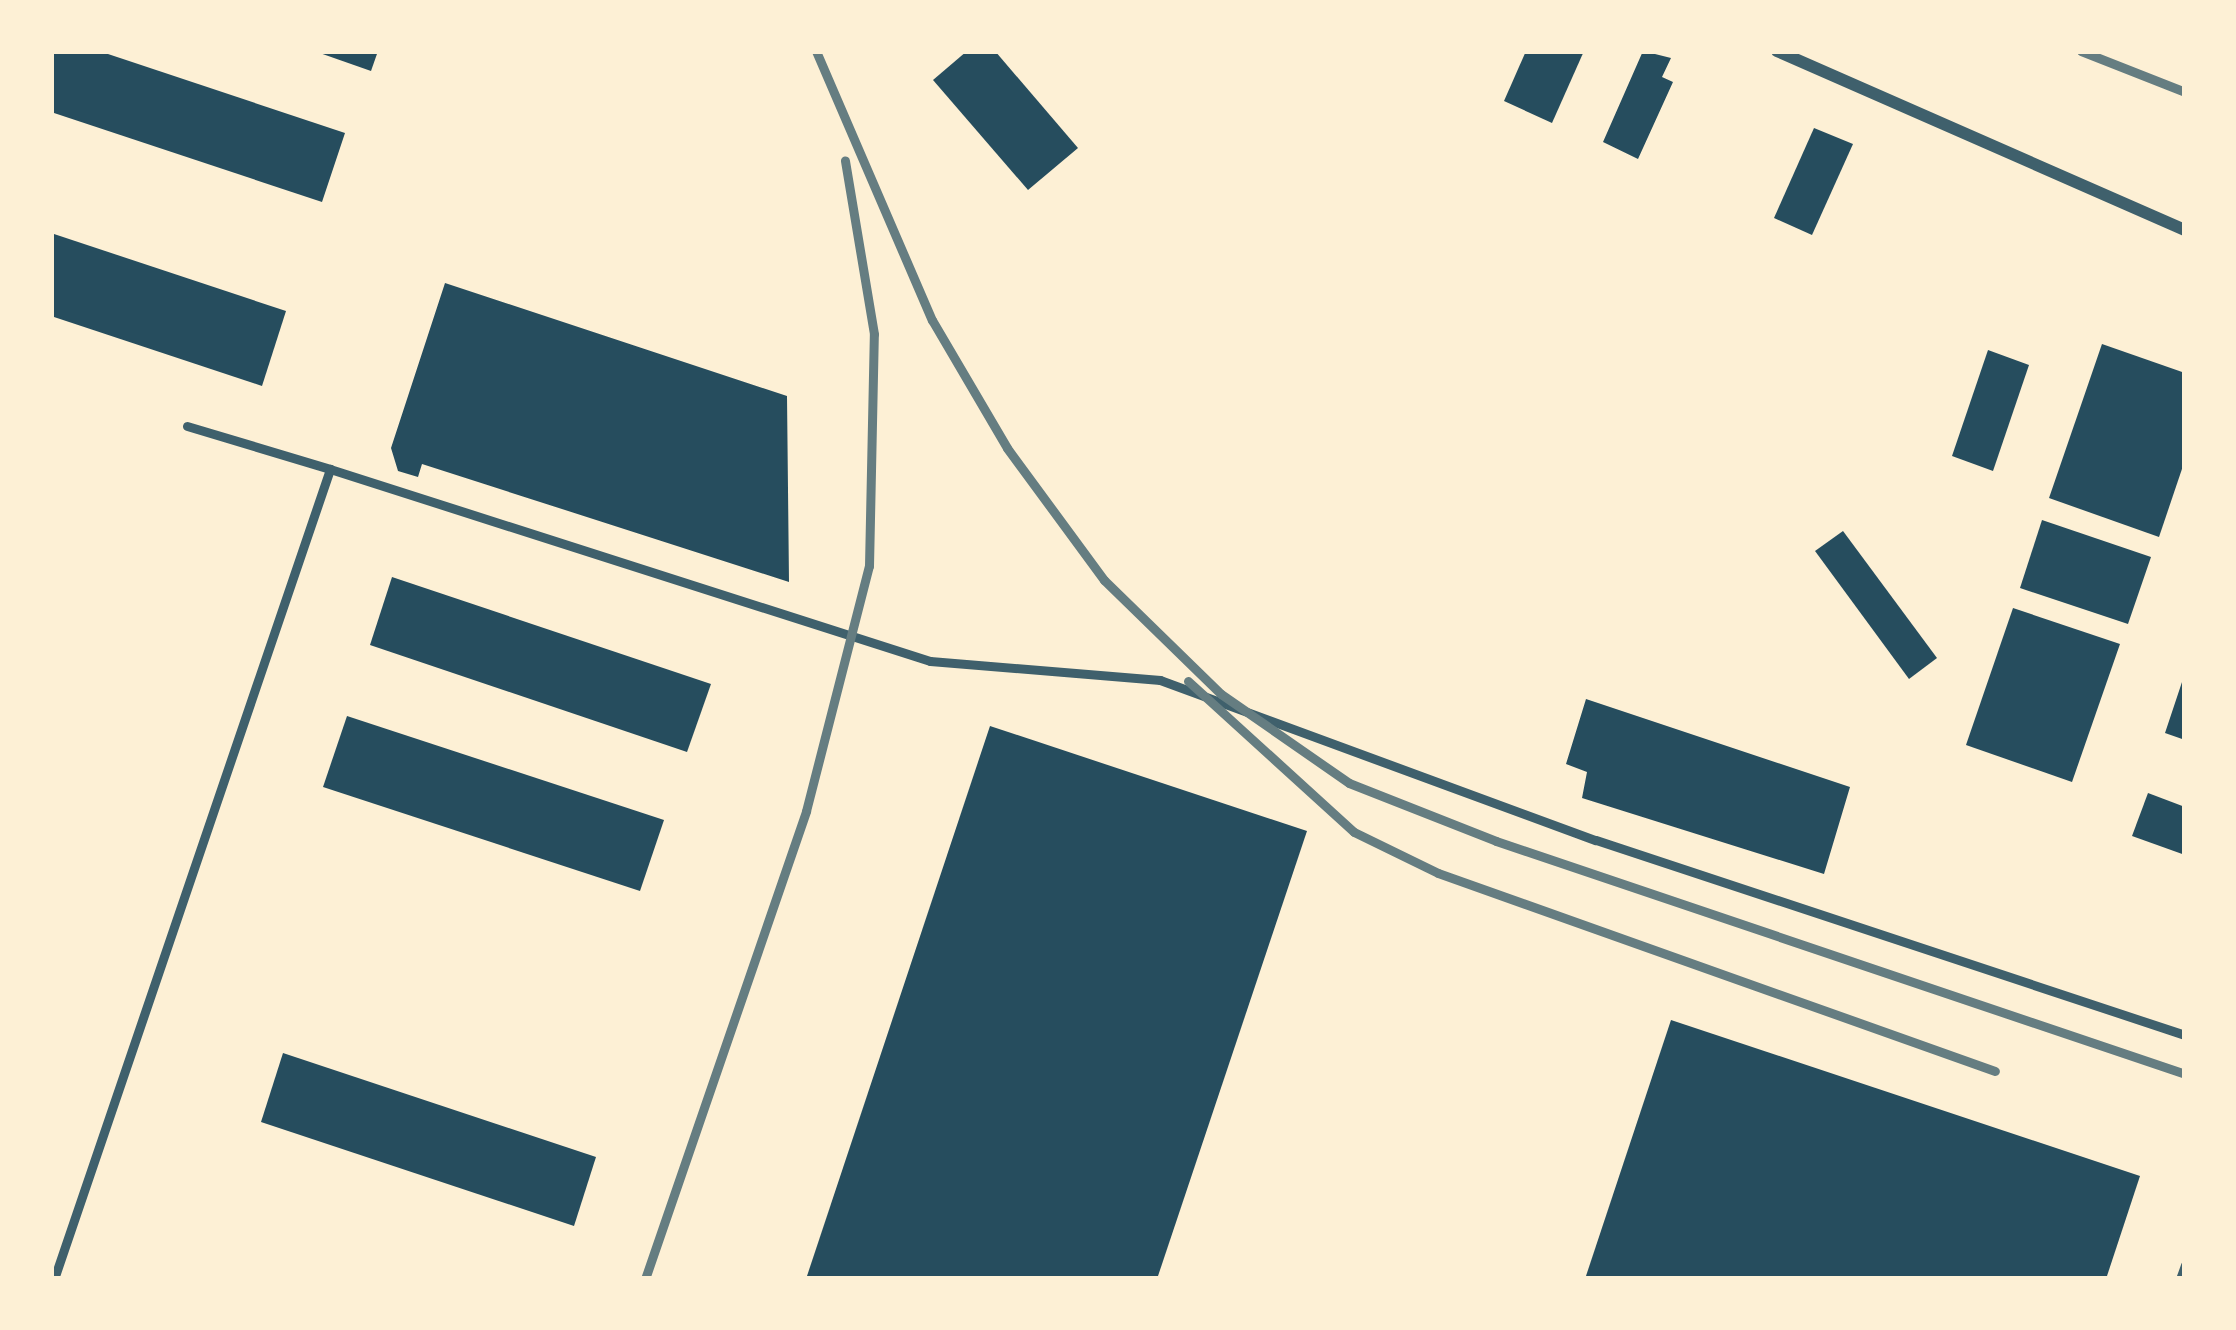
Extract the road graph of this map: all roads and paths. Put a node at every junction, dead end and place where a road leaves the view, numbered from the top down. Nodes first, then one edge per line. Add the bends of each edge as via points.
1 (1777, 51) edge
2 (2185, 230) edge
3 (187, 426) dead end
4 (330, 469) junction
5 (2185, 1035) edge
6 (2185, 1265) edge
7 (54, 1279) edge
8 (2180, 1279) edge

1 - 2 street
3 - 4 lane
4 - 5 lane via 930,661 1160,680 1596,840
4 - 7 lane
6 - 8 lane

